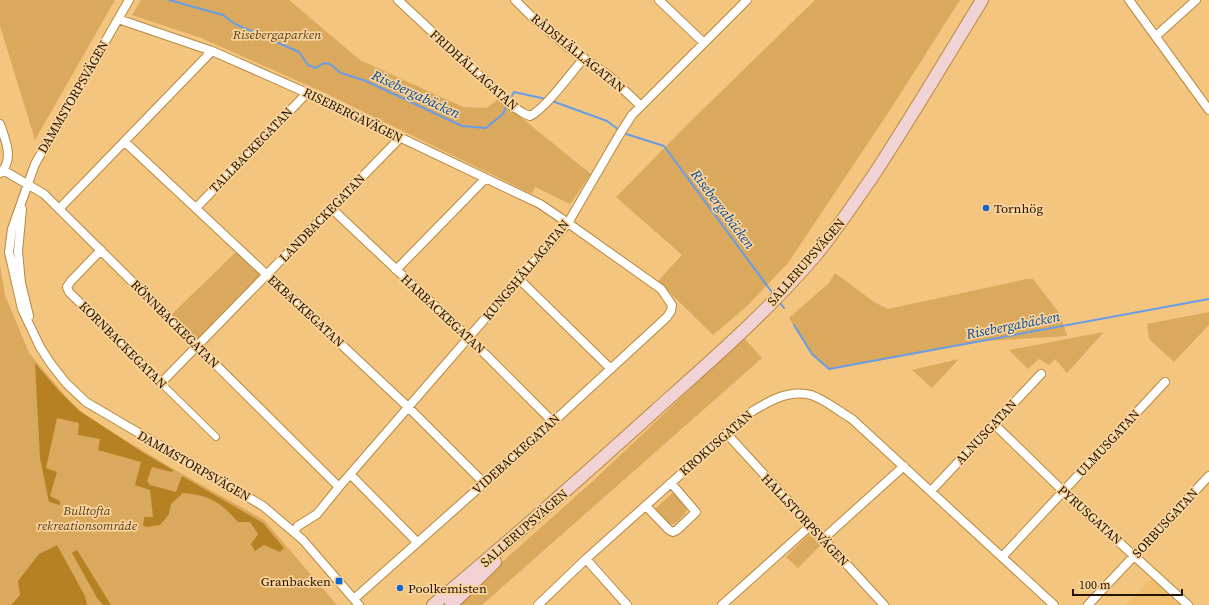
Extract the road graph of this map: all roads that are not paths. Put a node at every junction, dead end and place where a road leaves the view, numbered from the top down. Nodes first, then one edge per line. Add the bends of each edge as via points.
1 (129, 0) edge
2 (398, 0) edge
3 (515, 0) edge
4 (659, 0) edge
5 (747, 0) edge
6 (982, 0) edge
7 (1129, 0) edge
8 (1196, 0) edge
9 (118, 19) junction
10 (1156, 36) junction
11 (704, 43) junction
12 (212, 51) junction
13 (584, 58) junction
14 (307, 93) junction
15 (641, 106) junction
16 (1209, 110) edge
17 (0, 124) edge
18 (400, 138) junction
19 (125, 142) junction
20 (2, 171) edge
21 (485, 179) junction
22 (27, 184) junction
23 (59, 208) junction
24 (196, 208) junction
25 (332, 208) junction
26 (568, 223) junction
27 (101, 250) junction
28 (396, 270) junction
29 (267, 275) junction
30 (519, 279) junction
31 (672, 305) joint
32 (469, 338) junction
33 (198, 346) junction
34 (611, 369) junction
35 (1041, 374) dead end
36 (1165, 382) dead end
37 (161, 383) junction
38 (408, 407) junction
39 (553, 422) junction
40 (994, 424) junction
41 (727, 434) junction
42 (216, 437) dead end
43 (904, 466) junction
44 (350, 474) junction
45 (1209, 476) edge
46 (578, 481) junction
47 (484, 483) junction
48 (672, 483) junction
49 (339, 486) junction
50 (931, 491) junction
51 (1064, 491) junction
52 (646, 506) junction
53 (810, 526) junction
54 (294, 532) junction
55 (823, 539) junction
56 (417, 542) junction
57 (1134, 555) junction
58 (1002, 557) junction
59 (586, 559) junction
60 (356, 602) edge
61 (1049, 604) edge
62 (433, 605) edge
63 (451, 605) edge
64 (538, 605) edge
65 (627, 605) edge
66 (722, 605) edge
67 (884, 605) edge
68 (1088, 605) edge
69 (1188, 605) edge

1 - 9 street, DAMMSTORPSVÄGEN
2 - 13 street, FRIDHÄLLAGATAN via 512,106 530,116 537,113
3 - 13 street, RÅDSHÄLLAGATAN via 534,19
4 - 11 street
5 - 11 street, KUNGSHÄLLAGATAN
6 - 46 main road, SALLERUPSVÄGEN via 920,103 847,214 816,255 759,316
7 - 10 street
8 - 10 street
9 - 12 street, RISEBERGAVÄGEN
9 - 22 street, DAMMSTORPSVÄGEN via 34,164
10 - 16 street
11 - 15 street, KUNGSHÄLLAGATAN
12 - 14 street, RISEBERGAVÄGEN
12 - 19 street
13 - 15 street, RÅDSHÄLLAGATAN via 608,75
14 - 18 street, RISEBERGAVÄGEN
14 - 24 street, TALLBACKEGATAN
15 - 26 street, KUNGSHÄLLAGATAN via 618,137
17 - 20 street, RÖNNBACKEGATAN via 9,152
18 - 21 street, RISEBERGAVÄGEN
18 - 25 street, LANDBACKEGATAN
19 - 23 street
19 - 24 street, EKBACKEGATAN
20 - 22 street, RÖNNBACKEGATAN
21 - 26 street, RISEBERGAVÄGEN via 540,204
21 - 28 street
22 - 23 street, RÖNNBACKEGATAN via 44,194
22 - 54 street, DAMMSTORPSVÄGEN via 23,196 18,251 21,283 32,329 51,364 86,402 263,506
23 - 27 street, RÖNNBACKEGATAN
24 - 29 street, EKBACKEGATAN
25 - 28 street, HARBACKEGATAN
25 - 29 street, LANDBACKEGATAN
26 - 30 street, KUNGSHÄLLAGATAN
26 - 31 street, RISEBERGAVÄGEN via 661,289
27 - 33 street, RÖNNBACKEGATAN
27 - 37 street, KORNBACKEGATAN via 71,281 67,287 69,292
28 - 32 street, HARBACKEGATAN
29 - 33 street, LANDBACKEGATAN
29 - 38 street, EKBACKEGATAN
30 - 32 street, KUNGSHÄLLAGATAN
30 - 34 street
31 - 34 street, VIDEBACKEGATAN via 667,317
32 - 38 street, KUNGSHÄLLAGATAN
32 - 39 street, HARBACKEGATAN
33 - 37 street, LANDBACKEGATAN
33 - 49 street, RÖNNBACKEGATAN
34 - 39 street, VIDEBACKEGATAN
35 - 40 street, ALNUSGATAN
36 - 51 street, ULMUSGATAN
37 - 42 street, KORNBACKEGATAN
38 - 44 street, KUNGSHÄLLAGATAN
38 - 47 street, EKBACKEGATAN
39 - 47 street, VIDEBACKEGATAN
40 - 50 street, ALNUSGATAN
40 - 51 street, PYRUSGATAN
41 - 43 street, KROKUSGATAN via 748,414 764,404 783,396 803,394 813,396 852,419
41 - 48 street, KROKUSGATAN
41 - 53 street, HALLSTORPSVÄGEN
43 - 50 street, KROKUSGATAN
43 - 55 street
44 - 49 street, KUNGSHÄLLAGATAN
44 - 56 street
45 - 57 street, SORBUSGATAN
46 - 62 main road, SALLERUPSVÄGEN
46 - 63 main road, SALLERUPSVÄGEN
47 - 56 street, VIDEBACKEGATAN
48 - 52 street, KROKUSGATAN
48 - 52 street via 696,512 677,530 669,530
49 - 54 street, KUNGSHÄLLAGATAN via 318,514 298,526
50 - 58 street, KROKUSGATAN
51 - 57 street, PYRUSGATAN
51 - 58 street, ULMUSGATAN
52 - 59 street, KROKUSGATAN
53 - 55 street, HALLSTORPSVÄGEN
53 - 66 street
54 - 60 street, DAMMSTORPSVÄGEN
55 - 67 street, HALLSTORPSVÄGEN
56 - 60 street, VIDEBACKEGATAN
57 - 68 street, SORBUSGATAN
57 - 69 street, PYRUSGATAN
58 - 61 street, KROKUSGATAN
59 - 64 street, KROKUSGATAN
59 - 65 street

